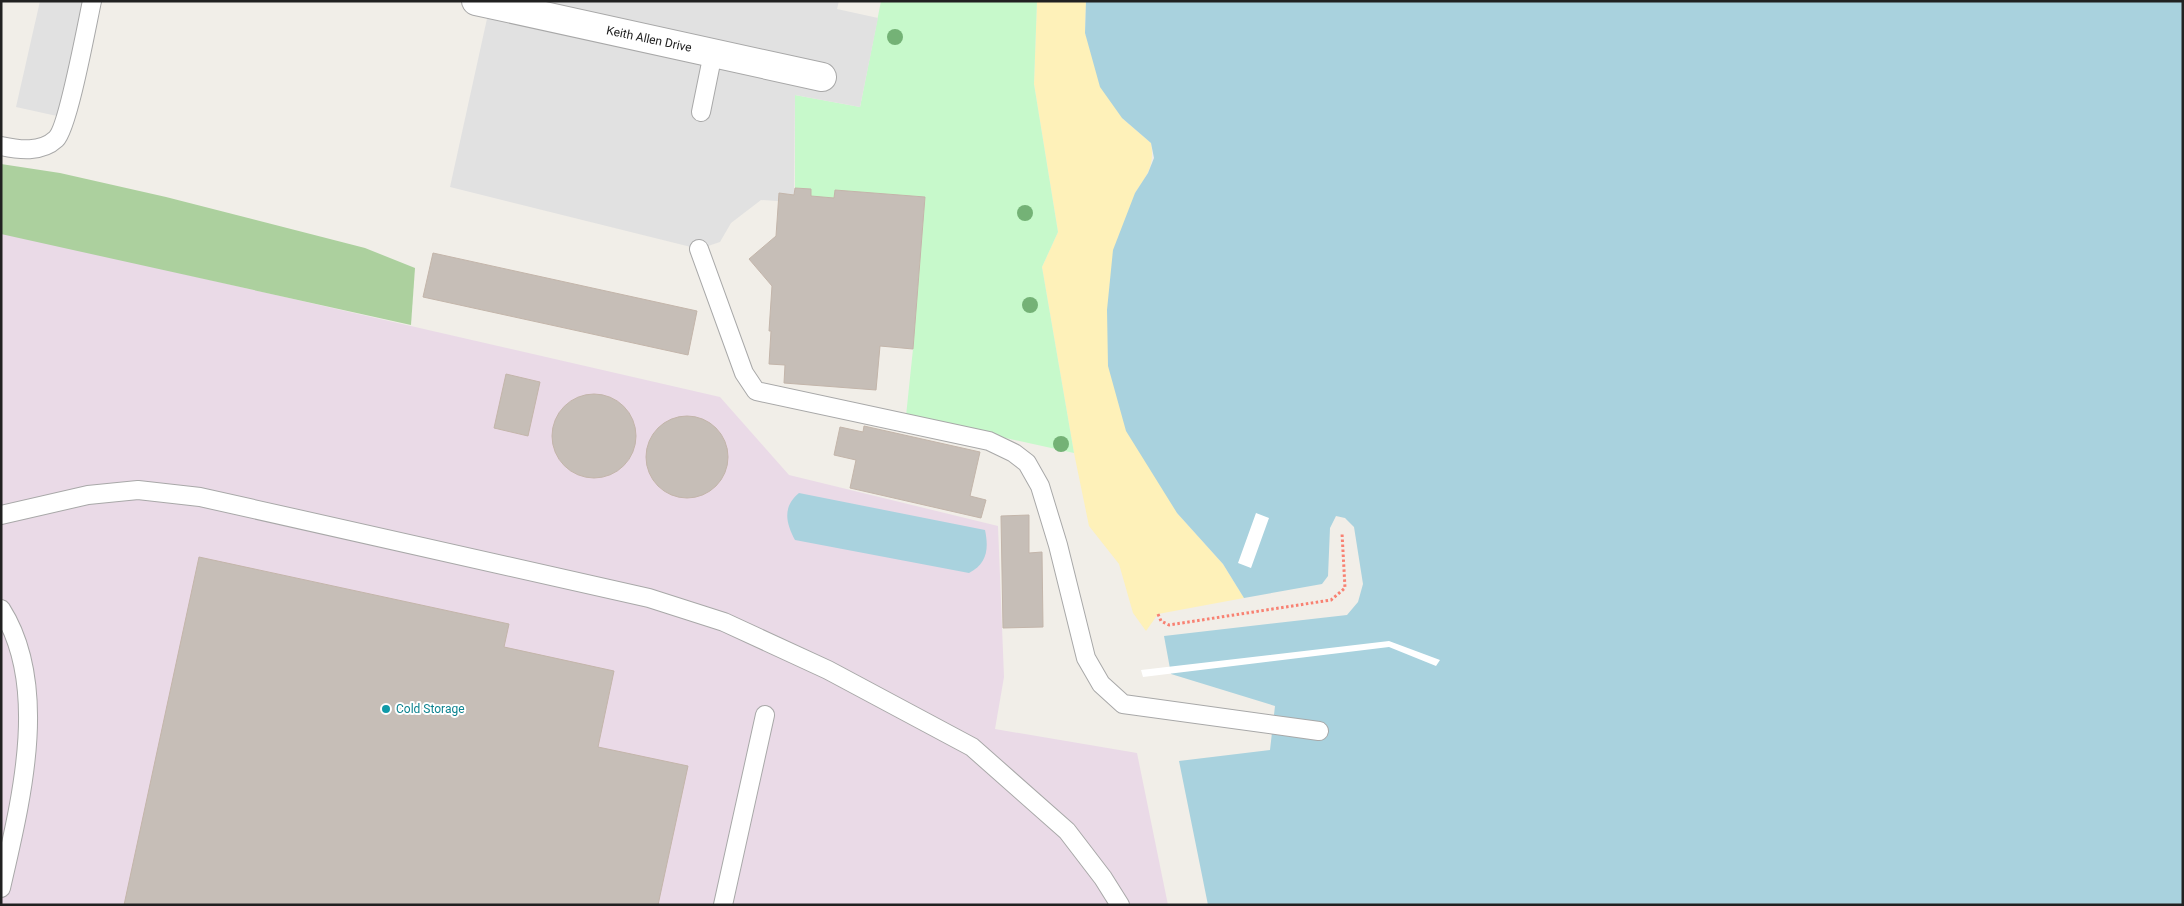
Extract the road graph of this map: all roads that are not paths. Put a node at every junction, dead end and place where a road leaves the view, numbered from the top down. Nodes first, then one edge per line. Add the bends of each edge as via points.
1 (92, 1) edge
2 (476, 1) edge
3 (713, 53) junction
4 (822, 77) dead end
5 (700, 112) dead end
6 (1, 146) edge
7 (699, 249) dead end
8 (1, 515) edge
9 (1, 609) edge
10 (765, 715) dead end
11 (1319, 731) dead end
12 (1, 888) edge
13 (722, 905) edge
14 (1120, 905) edge

1 - 6 lane via 66,118 57,139 39,149
2 - 3 street, Keith Allen Drive
3 - 4 street, Keith Allen Drive
3 - 5 lane
7 - 11 lane via 744,373 756,391 989,441 1027,463 1040,486 1058,545 1086,658 1101,684 1123,704
8 - 14 lane via 88,495 138,490 200,496 649,598 724,622 828,670 972,747 1067,831
9 - 12 lane via 13,627 28,688 28,753
10 - 13 lane

